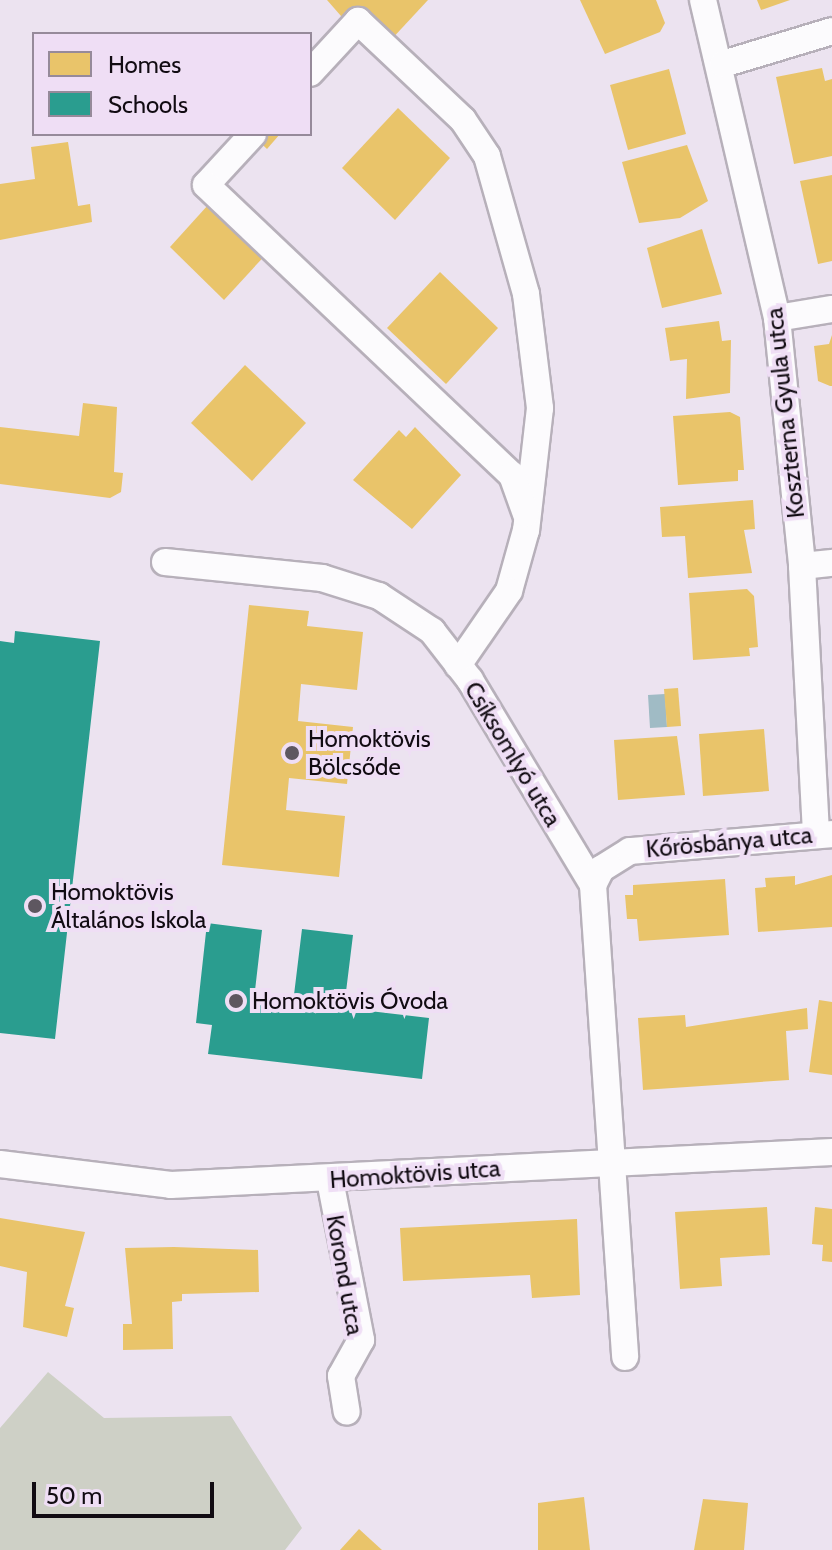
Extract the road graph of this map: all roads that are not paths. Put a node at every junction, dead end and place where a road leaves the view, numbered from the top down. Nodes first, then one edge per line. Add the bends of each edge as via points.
1 (703, 0) edge
2 (832, 31) edge
3 (723, 64) junction
4 (312, 71) edge
5 (251, 136) edge
6 (832, 309) edge
7 (777, 318) junction
8 (526, 530) junction
9 (165, 562) dead end
10 (832, 563) edge
11 (802, 566) junction
12 (458, 665) junction
13 (824, 834) edge
14 (593, 885) junction
15 (832, 1152) edge
16 (610, 1159) junction
17 (0, 1164) edge
18 (330, 1180) junction
19 (625, 1357) dead end
20 (347, 1412) dead end

1 - 3 street, Koszterna Gyula utca
2 - 3 street
3 - 7 street, Koszterna Gyula utca
4 - 8 street via 358,21 463,120 487,156 526,294 540,408
5 - 8 street via 206,185 512,475 525,500
6 - 7 street
7 - 11 street, Koszterna Gyula utca
8 - 12 street via 509,591
9 - 12 street, Csíksomlyó utca via 322,578 379,596 432,631
10 - 11 street
11 - 13 street, Koszterna Gyula utca
12 - 14 street, Csíksomlyó utca
13 - 14 street, Kőrösbánya utca via 630,851 601,869
14 - 16 street, Csíksomlyó utca
15 - 16 street, Homoktövis utca
16 - 18 street, Homoktövis utca
16 - 19 street, Csíksomlyó utca
17 - 18 street, Homoktövis utca via 171,1185
18 - 20 street, Korond utca via 361,1340 341,1376

